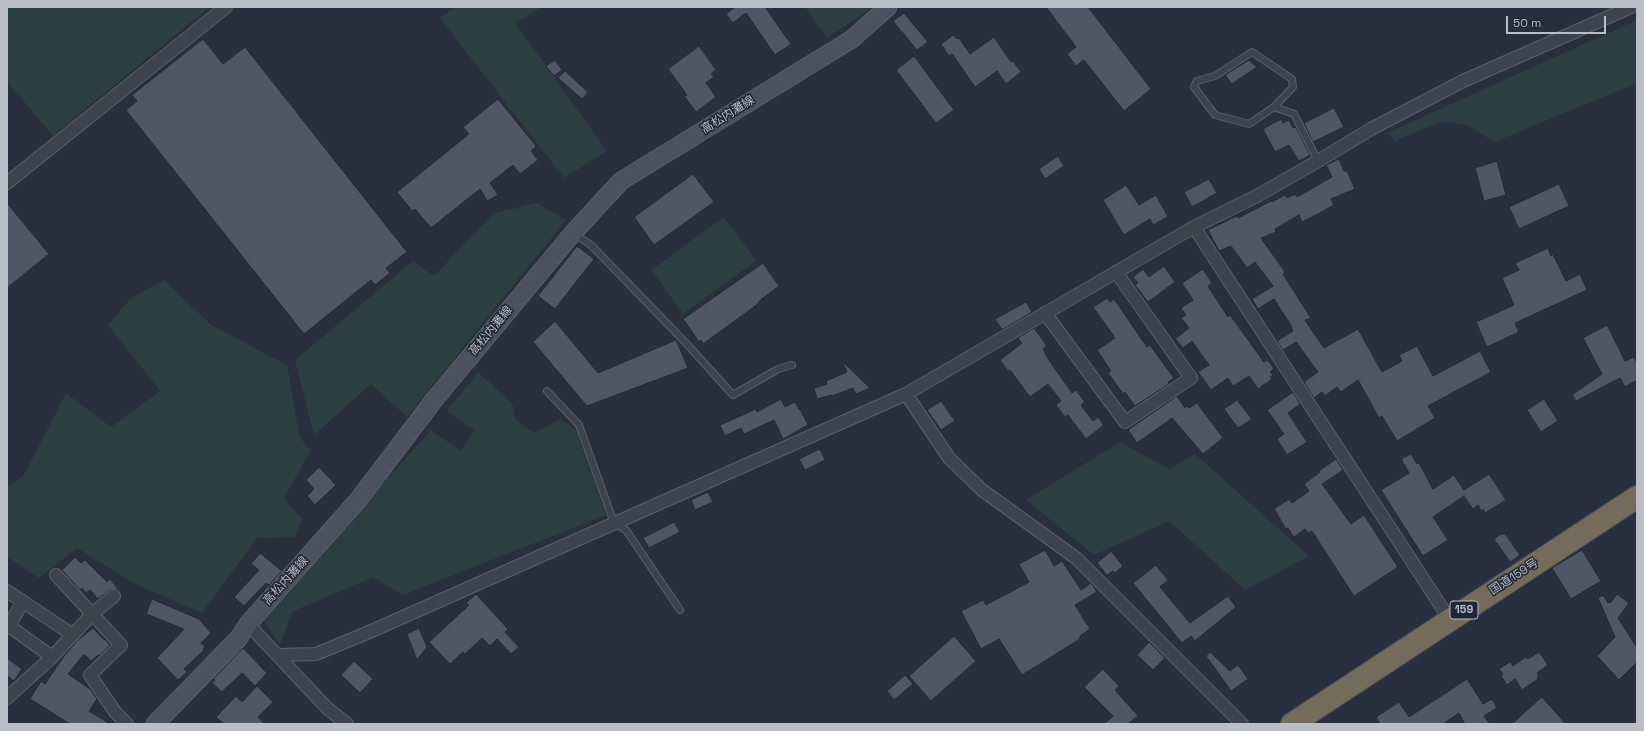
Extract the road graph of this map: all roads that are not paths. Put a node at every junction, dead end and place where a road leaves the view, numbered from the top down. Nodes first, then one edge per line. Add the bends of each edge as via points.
1 (226, 7) edge
2 (888, 7) edge
3 (1631, 7) edge
4 (1274, 107) junction
5 (1318, 161) junction
6 (7, 183) edge
7 (1194, 227) junction
8 (574, 234) junction
9 (1116, 272) junction
10 (1045, 313) junction
11 (792, 365) dead end
12 (547, 391) dead end
13 (906, 394) junction
14 (1637, 497) edge
15 (614, 523) junction
16 (56, 575) dead end
17 (7, 591) edge
18 (114, 596) dead end
19 (23, 601) junction
20 (680, 610) dead end
21 (93, 613) junction
22 (1450, 620) junction
23 (248, 624) junction
24 (8, 626) edge
25 (73, 635) junction
26 (278, 655) junction
27 (52, 657) junction
28 (7, 698) edge
29 (1305, 721) edge
30 (127, 724) edge
31 (155, 724) edge
32 (347, 724) edge
33 (1242, 724) edge

1 - 6 street
2 - 8 main road, 高松内灘線 via 852,40 621,181
3 - 5 street via 1463,81 1371,129
4 - 4 lane via 1249,124 1215,115 1194,87 1197,81 1215,76 1252,52 1292,78 1293,87
4 - 5 lane via 1294,114
5 - 7 street via 1257,196
7 - 9 street
7 - 22 street
8 - 11 lane via 591,245 686,342 733,395 778,369
8 - 23 main road, 高松内灘線 via 434,400 359,499
9 - 10 street
9 - 10 street via 1191,378 1125,422
10 - 13 street
12 - 15 lane via 579,425
13 - 15 street
13 - 33 street via 949,458 982,490 1076,558
14 - 22 highway, 国道159号 / 159
15 - 20 lane via 626,530
15 - 26 street via 316,654
16 - 21 street
17 - 19 street
18 - 21 street
19 - 24 street
19 - 25 street
21 - 25 street
21 - 30 street via 121,645 90,675 115,712
22 - 29 highway, 国道159号 / 159
23 - 26 street
23 - 31 main road, 高松内灘線 via 238,639
24 - 27 street
25 - 27 street
26 - 32 street via 328,708
27 - 28 street

